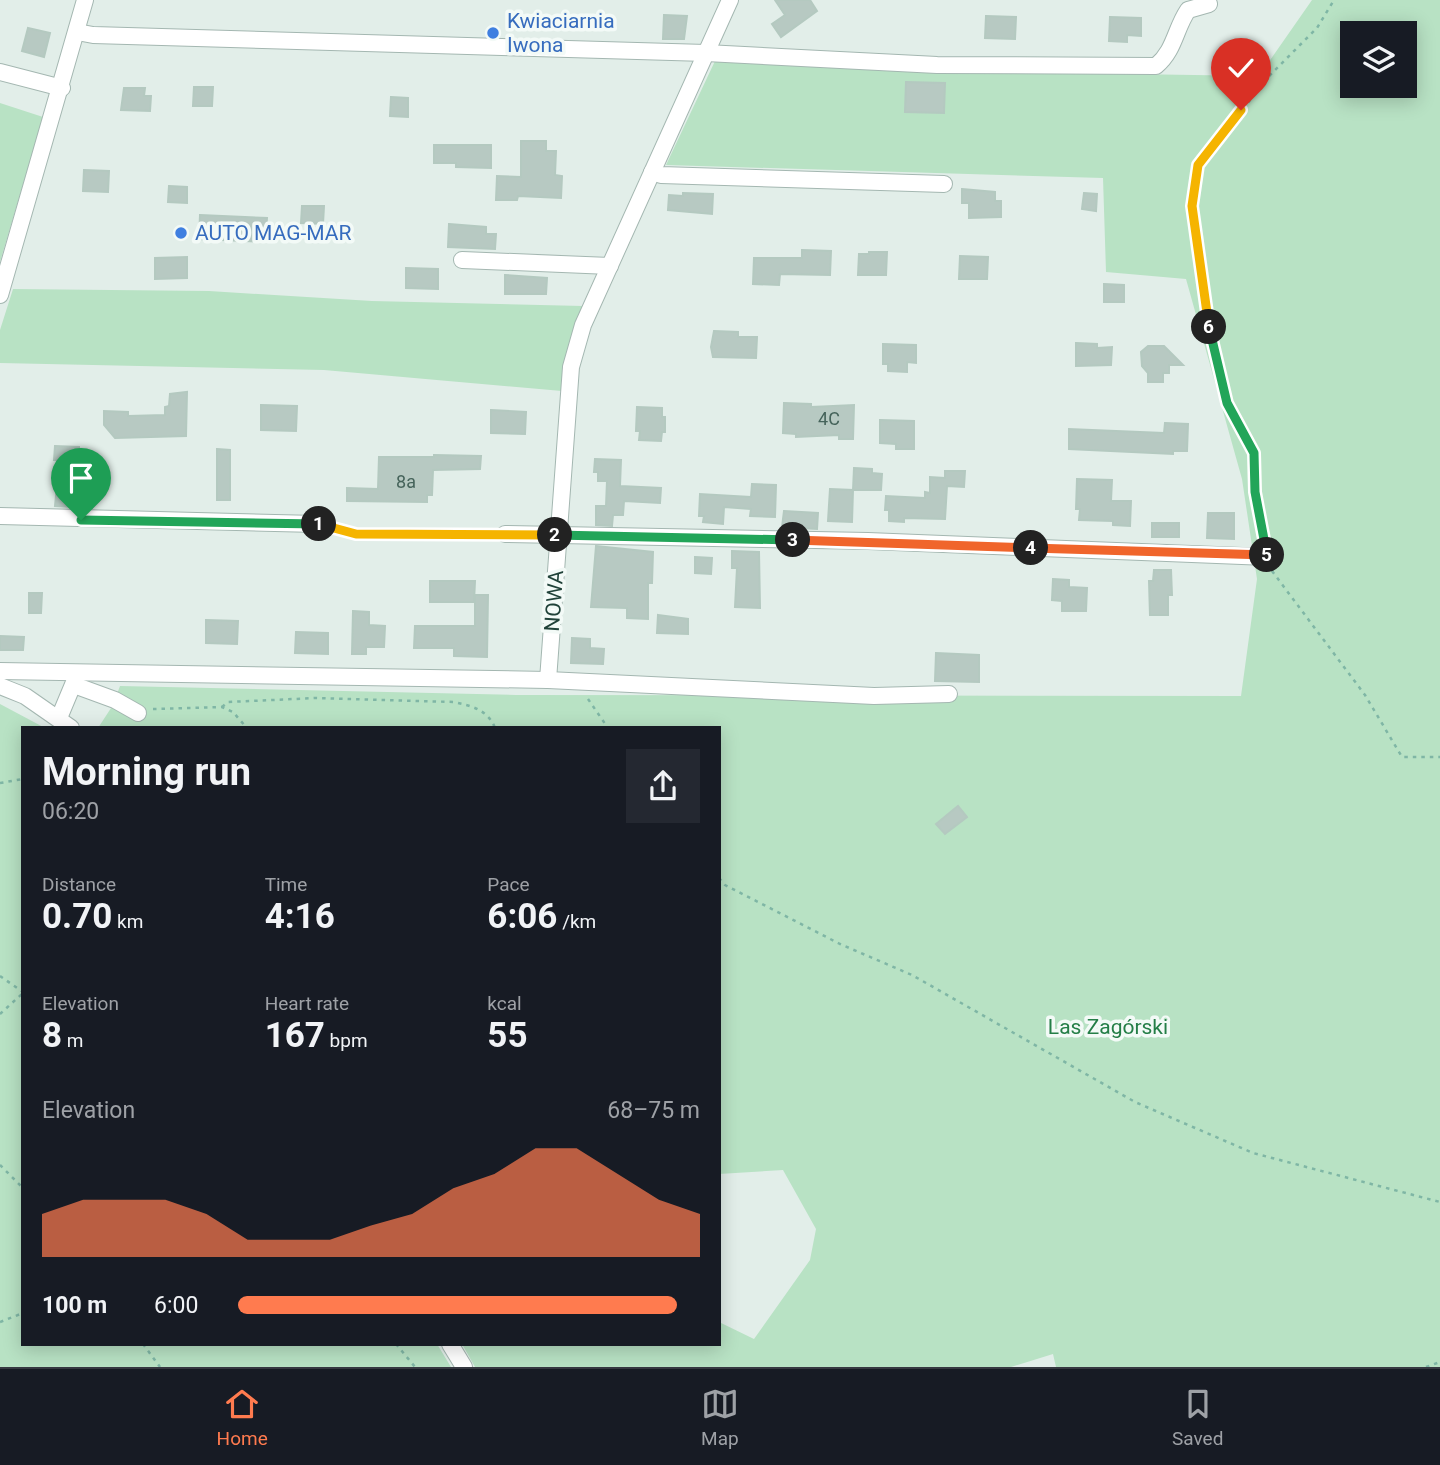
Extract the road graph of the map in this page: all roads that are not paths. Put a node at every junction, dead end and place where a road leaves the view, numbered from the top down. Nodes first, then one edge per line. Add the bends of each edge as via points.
1 (85, 0) edge
2 (730, 0) edge
3 (1209, 4) dead end
4 (78, 32) junction
5 (706, 53) junction
6 (0, 72) edge
7 (62, 88) junction
8 (652, 172) junction
9 (944, 184) dead end
10 (462, 260) dead end
11 (610, 266) junction
12 (0, 295) edge
13 (0, 516) edge
14 (317, 524) road end
15 (505, 534) road end
16 (559, 535) junction
17 (1267, 557) road end
18 (0, 671) edge
19 (75, 679) junction
20 (548, 680) junction
21 (0, 686) edge
22 (948, 694) dead end
23 (138, 713) road end
24 (65, 723) edge
25 (451, 1346) edge
26 (464, 1367) edge

1 - 4 street
2 - 5 street, NOWA
3 - 5 street via 1188,9 1175,43 1156,66 937,65
4 - 5 street
4 - 7 street
5 - 8 street, NOWA
6 - 7 street
7 - 12 street
8 - 9 street
8 - 11 street, NOWA
10 - 11 street
11 - 16 street, NOWA via 583,325 571,367
13 - 14 street
15 - 16 street
16 - 17 street via 868,541
16 - 20 street, NOWA
18 - 19 street
19 - 20 street
19 - 23 street
19 - 24 street
20 - 22 street via 874,696
21 - 24 street via 25,696
25 - 26 street

